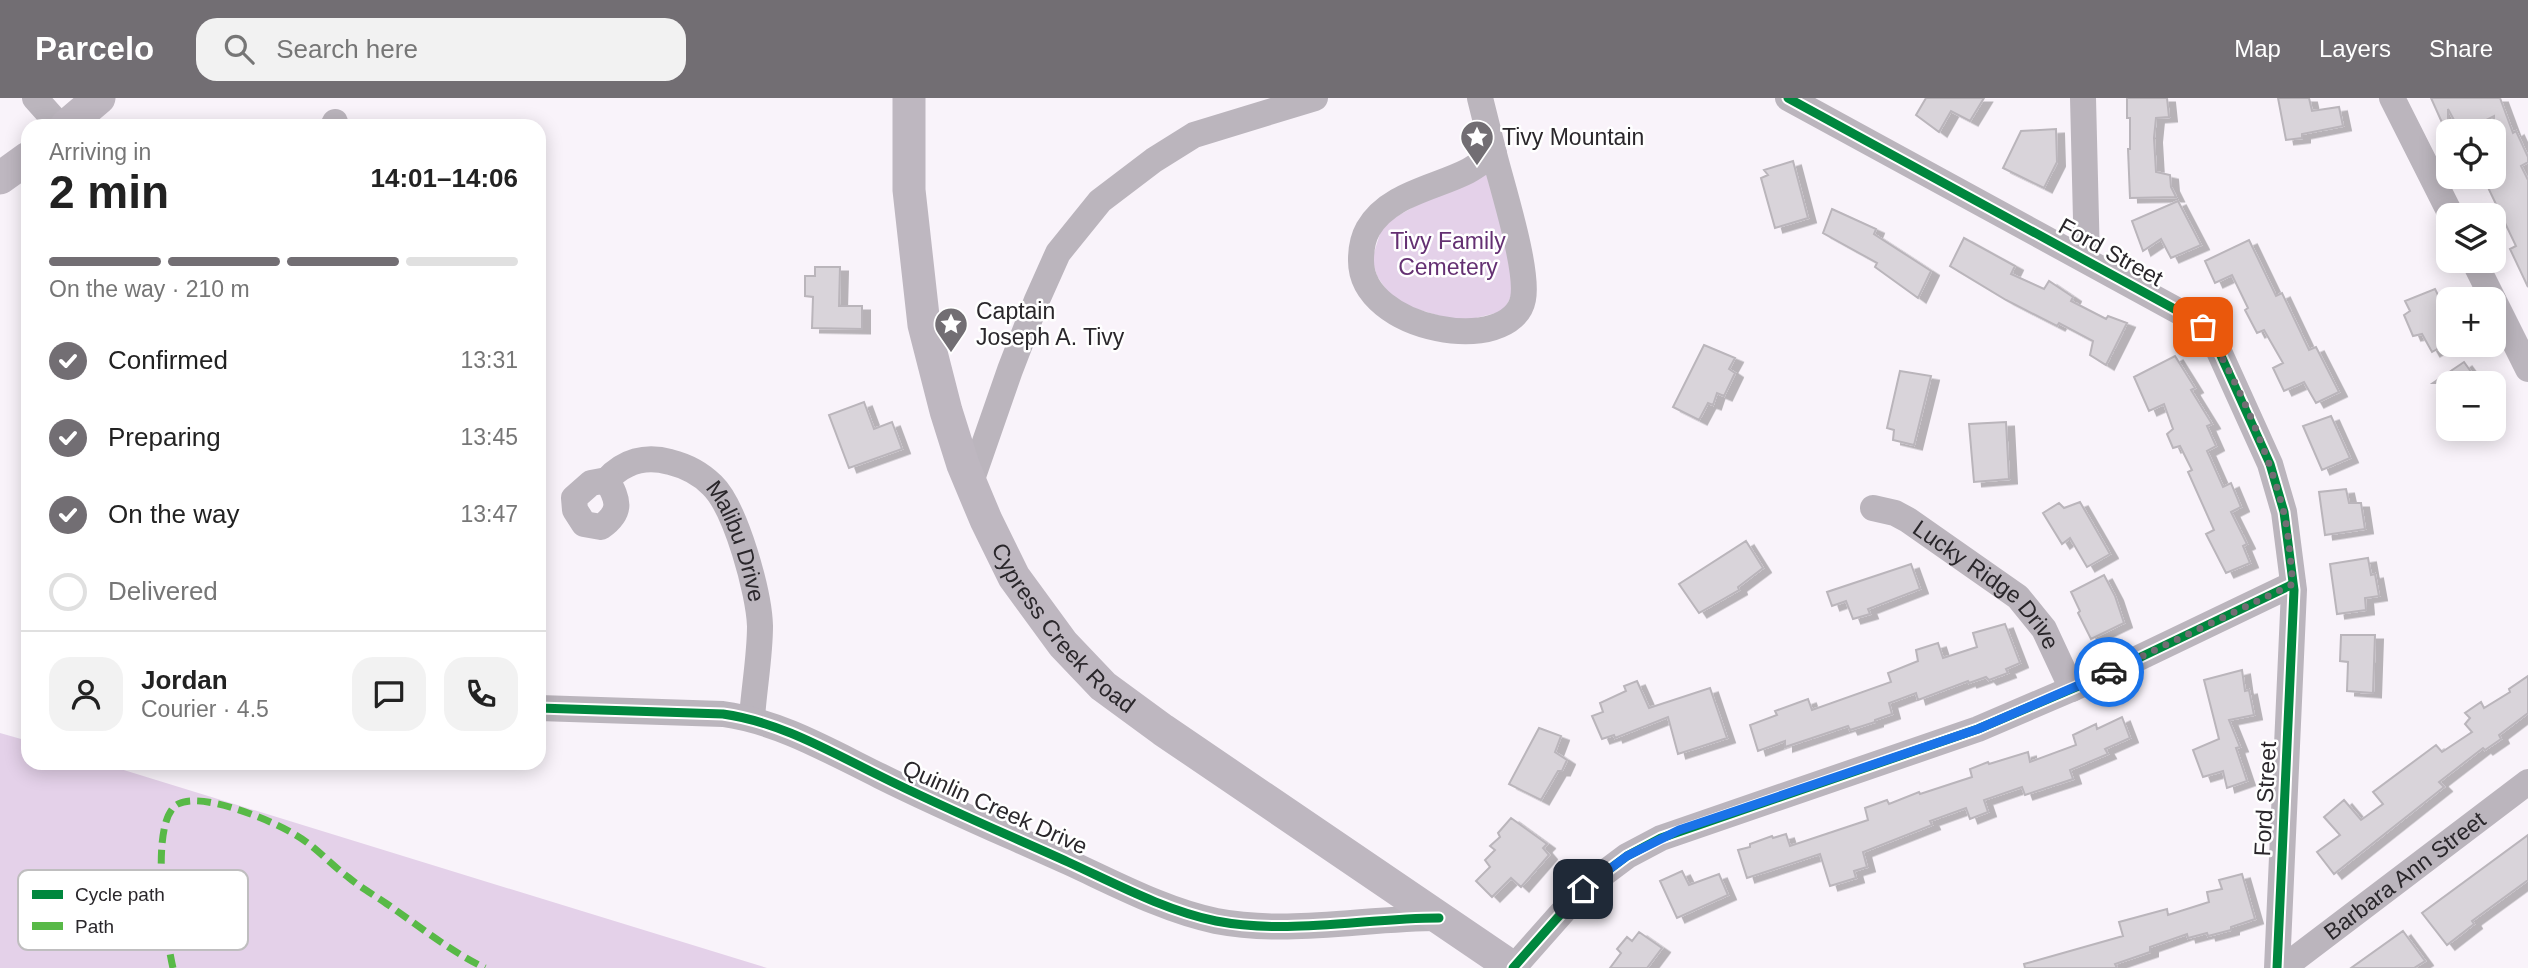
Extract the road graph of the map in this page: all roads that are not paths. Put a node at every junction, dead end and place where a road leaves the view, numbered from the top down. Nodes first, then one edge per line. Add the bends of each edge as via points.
1 (34, 98) edge
2 (909, 98) edge
3 (1315, 98) edge
4 (1480, 98) edge
5 (1788, 98) edge
6 (2084, 98) edge
7 (2392, 98) edge
8 (76, 112) edge
9 (1494, 154) junction
10 (21, 163) edge
11 (0, 178) edge
12 (2445, 203) edge
13 (2087, 260) junction
14 (2506, 326) edge
15 (2528, 369) edge
16 (607, 480) dead end
17 (971, 482) junction
18 (1872, 508) dead end
19 (2293, 584) junction
20 (2072, 689) junction
21 (546, 708) edge
22 (752, 718) junction
23 (2528, 782) edge
24 (1438, 918) junction
25 (1513, 968) edge
26 (2278, 968) edge

1 - 8 street
2 - 17 main road, Cypress Creek Road via 909,190 923,325
3 - 17 street via 1194,135 1100,201 1058,253 1047,276
4 - 9 street
5 - 13 street, Ford Street
6 - 13 street
7 - 12 street
9 - 9 street via 1468,171 1401,200 1383,211 1368,229 1361,248 1364,281 1388,310 1413,322 1466,331 1506,323 1518,313 1524,298 1521,265
10 - 11 main road
13 - 19 street, Ford Street via 2203,327 2217,347 2270,464 2284,512
14 - 15 street
16 - 22 street, Malibu Drive via 633,461 659,459 689,467 714,486 730,512 755,584 760,626
17 - 24 main road, Cypress Creek Road via 1014,577 1063,644 1103,686
18 - 20 street, Lucky Ridge Drive via 1908,520 2018,597 2044,629
19 - 20 street
19 - 26 street, Ford Street
20 - 25 street via 1978,729 1661,838 1627,856 1583,889
21 - 22 street, Quinlin Creek Drive
22 - 24 street, Quinlin Creek Drive via 1168,907 1264,926
23 - 26 street, Barbara Ann Street
24 - 25 main road, Cypress Creek Road

